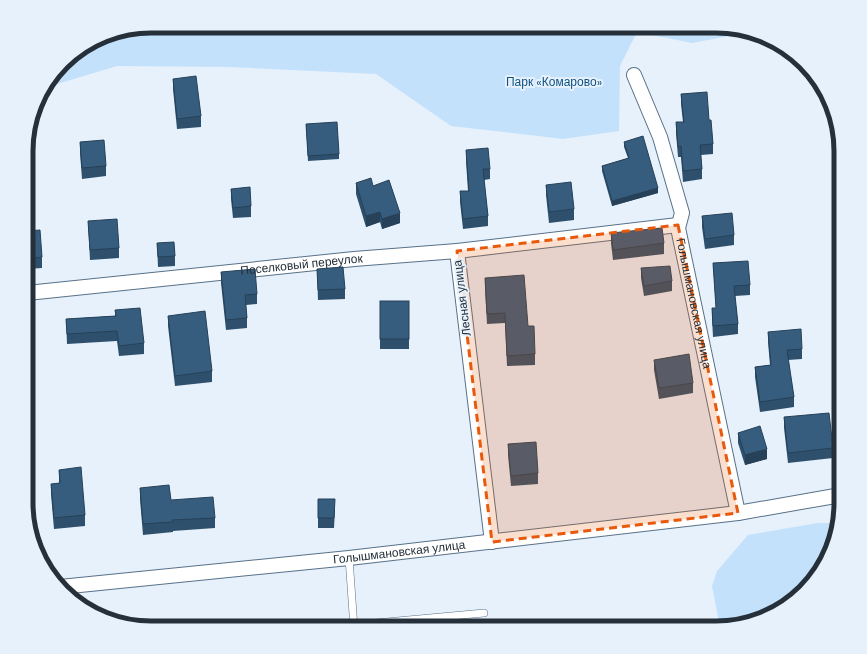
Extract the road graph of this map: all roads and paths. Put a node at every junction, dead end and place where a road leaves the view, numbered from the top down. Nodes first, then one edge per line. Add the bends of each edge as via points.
1 (634, 75) dead end
2 (678, 225) junction
3 (457, 251) junction
4 (33, 293) edge
5 (834, 496) edge
6 (738, 513) junction
7 (492, 542) junction
8 (349, 558) junction
9 (66, 585) edge
10 (484, 613) dead end
11 (354, 621) edge
12 (404, 621) edge

1 - 2 street, Голышмановская улица via 662,144 682,213
2 - 3 street, Лесная улица
2 - 6 street, Голышмановская улица
3 - 4 street, Поселковый переулок via 354,259
3 - 7 street, Лесная улица
5 - 6 street, Голышмановская улица
6 - 7 street, Голышмановская улица
7 - 8 street, Голышмановская улица
8 - 9 street, Голышмановская улица
8 - 11 lane
10 - 12 lane

